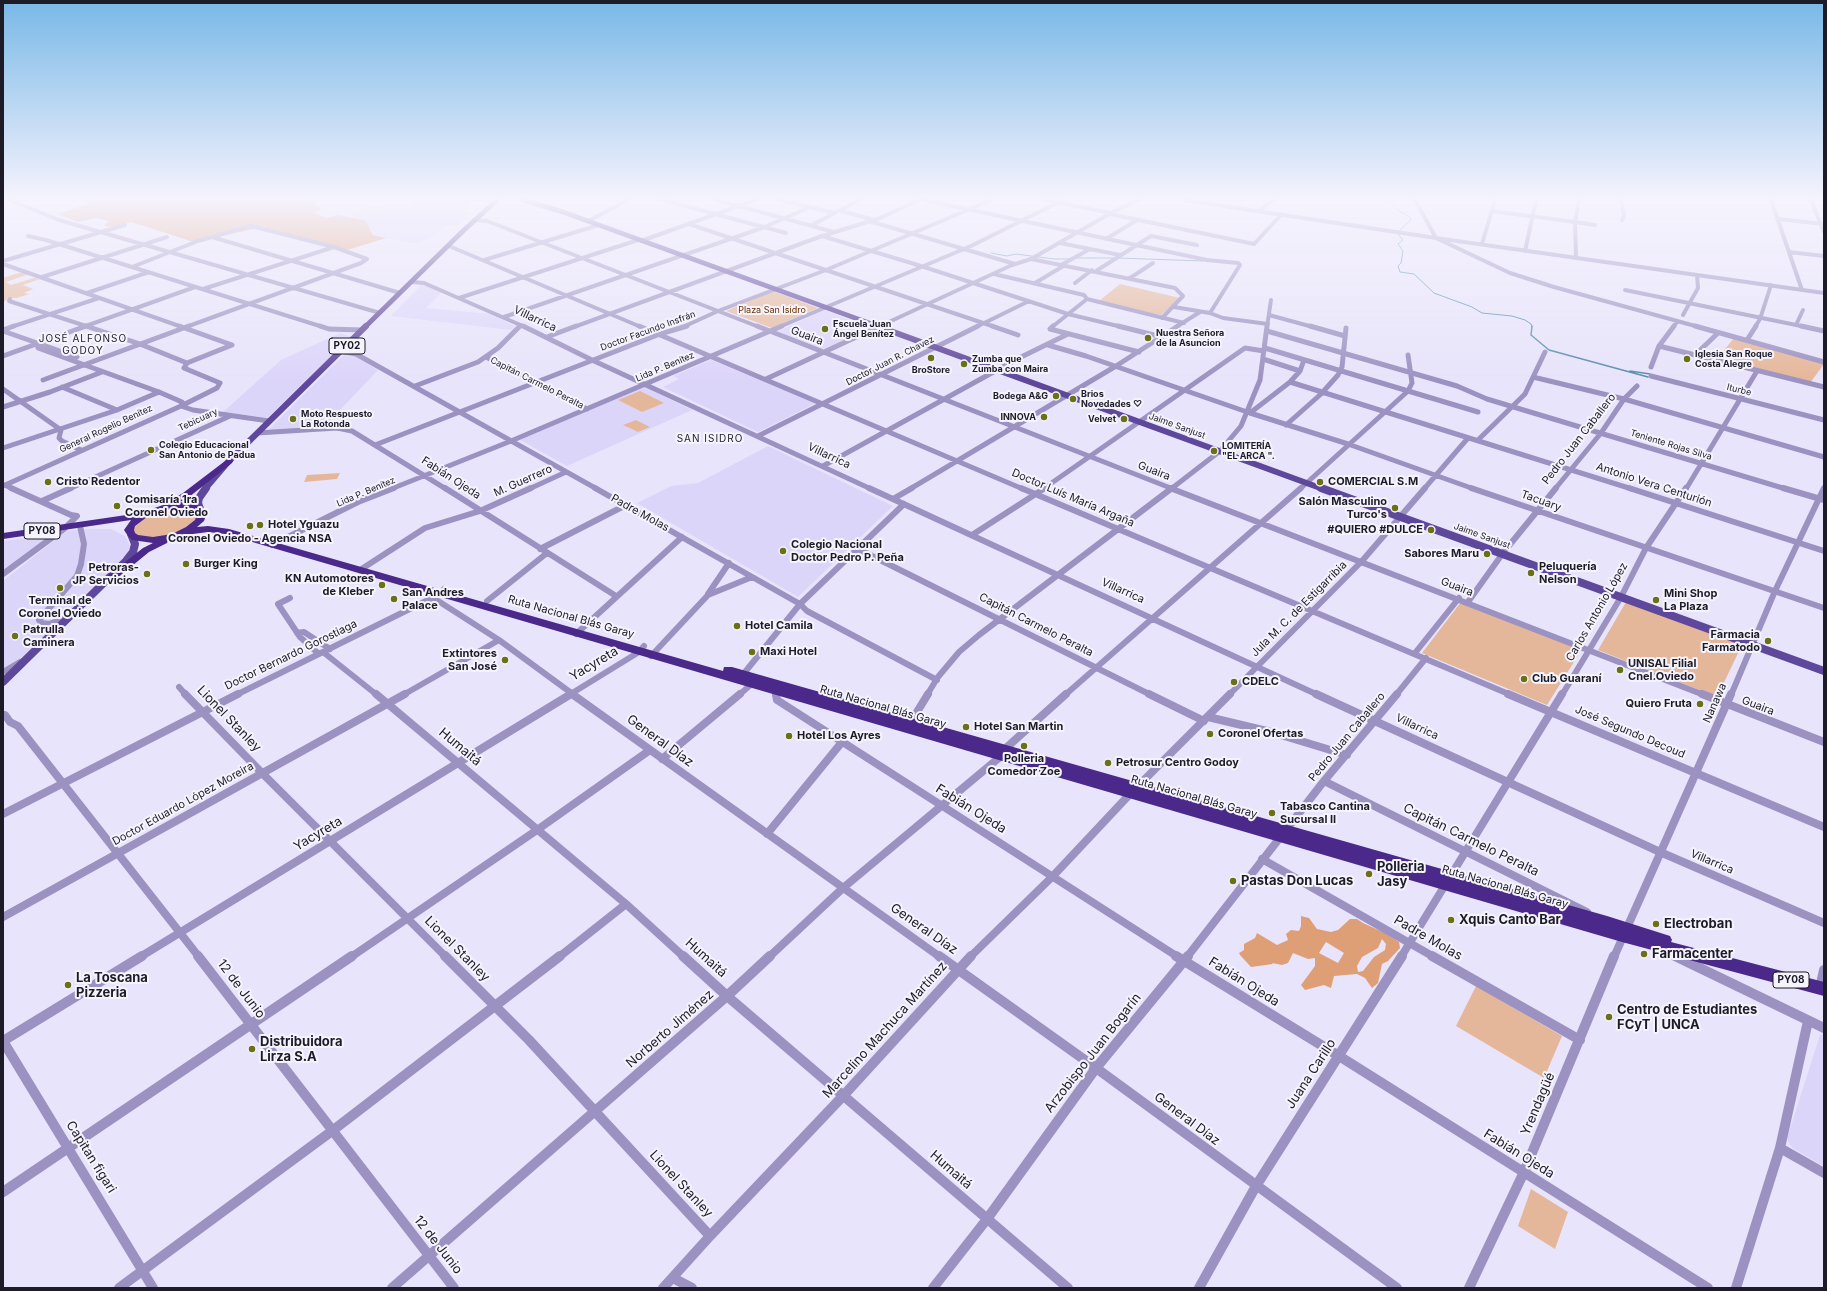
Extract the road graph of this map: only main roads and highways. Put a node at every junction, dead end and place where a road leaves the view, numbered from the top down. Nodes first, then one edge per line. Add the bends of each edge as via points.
1 (434, 260) edge
2 (695, 260) edge
3 (229, 461) junction
4 (161, 508) junction
5 (144, 515) junction
6 (200, 515) junction
7 (80, 526) junction
8 (130, 533) junction
9 (179, 534) junction
10 (3, 536) edge
11 (275, 543) junction
12 (106, 582) junction
13 (439, 593) junction
14 (579, 631) junction
15 (1824, 671) edge
16 (755, 681) junction
17 (3, 682) edge
18 (910, 725) junction
19 (1449, 881) junction
20 (1624, 932) junction
21 (1759, 971) junction
22 (1822, 988) edge

1 - 3 main road, PY02
2 - 15 main road, Jaime Sanjust
3 - 4 highway, PY02 via 186,495
3 - 6 main road, PY02 via 199,498
4 - 5 highway, PY02
4 - 6 highway, PY02 via 189,505
5 - 7 highway, PY08
5 - 8 highway, PY02 via 131,525
6 - 9 highway
6 - 11 highway, Ruta Nacional Blás Garay / PY08
7 - 8 highway, PY08 via 117,527
7 - 10 highway, PY08
8 - 9 highway, Ruta Nacional Blás Garay via 135,538 153,540
8 - 12 main road via 135,544 133,552
9 - 11 highway, Ruta Nacional Blás Garay / PY08 via 214,529
9 - 12 highway via 146,550
11 - 13 highway, Ruta Nacional Blás Garay / PY08
12 - 17 main road
13 - 14 highway, Ruta Nacional Blás Garay / PY08
13 - 14 highway, Ruta Nacional Blás Garay / PY08 via 487,601
14 - 16 highway, Ruta Nacional Blás Garay / PY08
16 - 18 highway, Ruta Nacional Blás Garay / PY08
16 - 18 highway, Ruta Nacional Blás Garay / PY08 via 776,692
18 - 19 highway, Ruta Nacional Blás Garay / PY08
19 - 20 highway, Ruta Nacional Blás Garay / PY08
19 - 20 highway, Ruta Nacional Blás Garay / PY08 via 1607,922
20 - 21 highway, Ruta Nacional Blás Garay / PY08
20 - 21 highway, Ruta Nacional Blás Garay / PY08 via 1646,942
21 - 22 highway, Ruta Nacional Blás Garay / PY08

